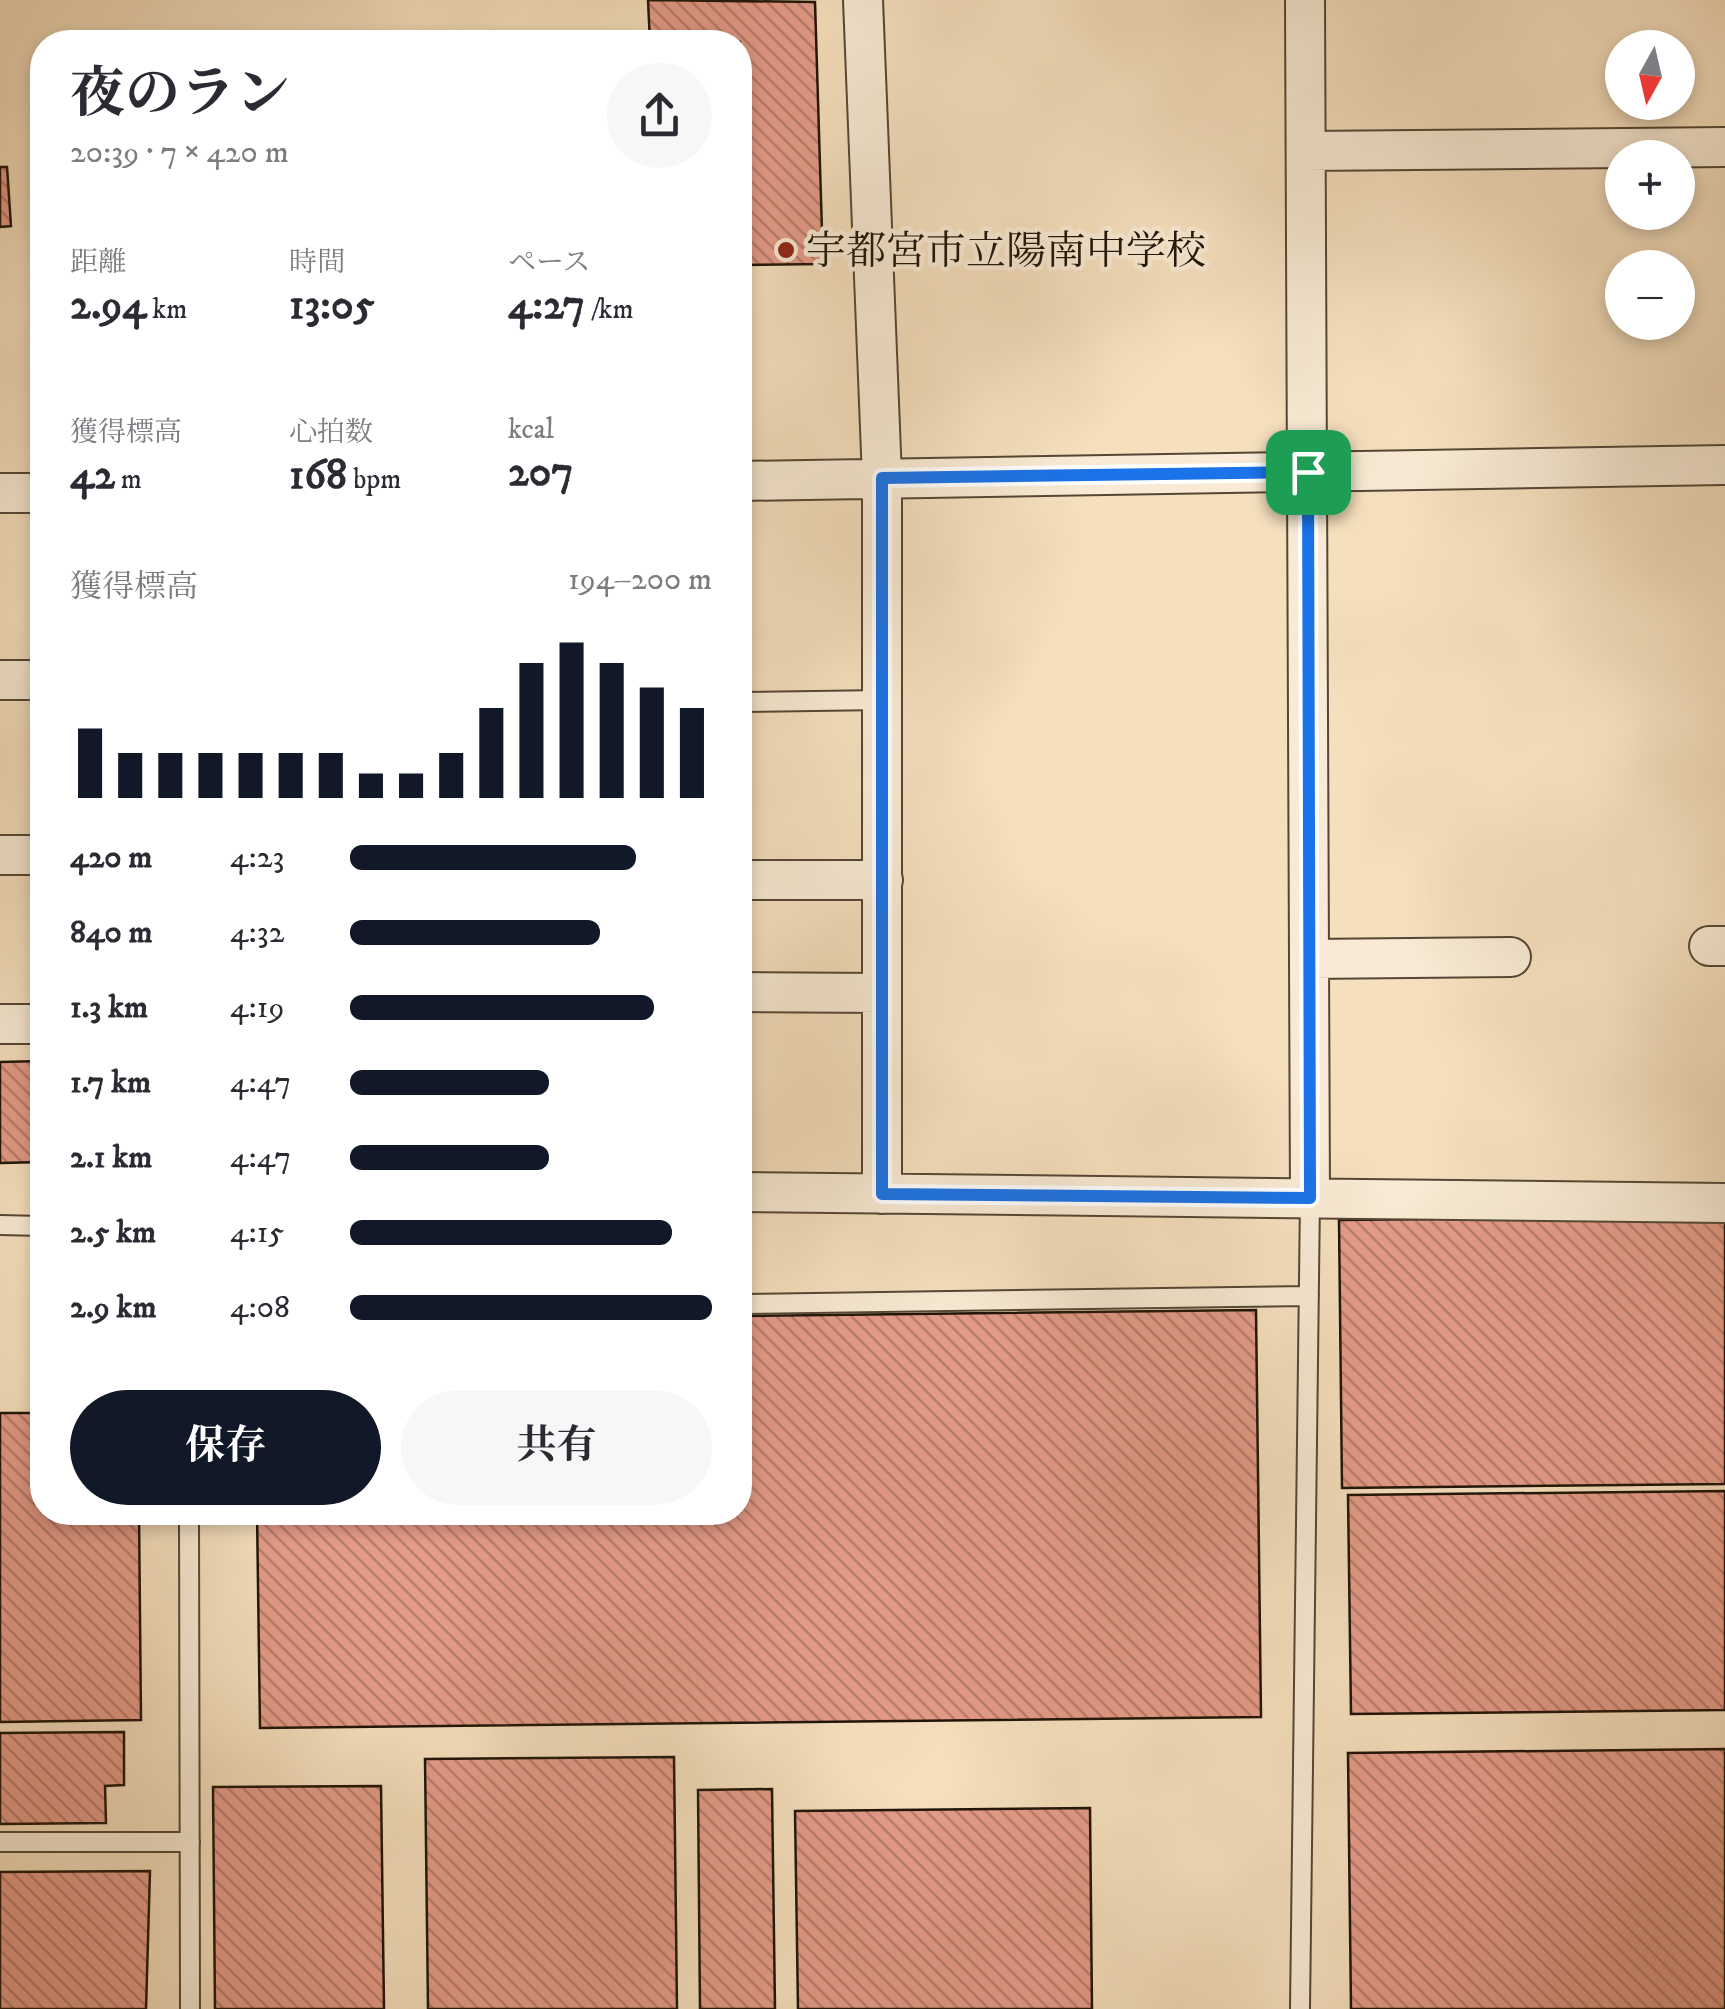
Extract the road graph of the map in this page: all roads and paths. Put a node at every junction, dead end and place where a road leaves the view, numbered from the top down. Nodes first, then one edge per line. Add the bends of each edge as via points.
1 (863, 0) edge
2 (1306, 0) edge
3 (1725, 147) edge
4 (1306, 151) junction
5 (1725, 465) edge
6 (1308, 472) junction
7 (882, 478) junction
8 (752, 481) edge
9 (30, 493) edge
10 (0, 494) edge
11 (0, 680) edge
12 (30, 680) edge
13 (882, 700) junction
14 (752, 702) edge
15 (0, 855) edge
16 (30, 855) edge
17 (752, 880) edge
18 (882, 880) junction
19 (1510, 957) dead end
20 (1310, 959) junction
21 (752, 992) edge
22 (882, 993) junction
23 (0, 1024) edge
24 (30, 1024) edge
25 (752, 1192) edge
26 (882, 1194) junction
27 (1310, 1198) junction
28 (1725, 1203) edge
29 (0, 1225) edge
30 (30, 1226) edge
31 (1309, 1296) junction
32 (752, 1304) edge
33 (189, 1525) edge
34 (0, 1842) edge
35 (190, 1842) junction
36 (190, 2009) edge
37 (1300, 2009) edge

1 - 7 street
2 - 4 street
3 - 4 street
4 - 6 street
5 - 6 street
6 - 7 street
6 - 20 street
7 - 8 street
7 - 13 street
9 - 10 street
11 - 12 street
13 - 14 lane
13 - 18 street
15 - 16 street
17 - 18 street
18 - 22 street
19 - 20 street
20 - 27 street
21 - 22 street
22 - 26 street
23 - 24 street
25 - 26 street
26 - 27 street
27 - 28 street
27 - 31 lane
29 - 30 lane
31 - 32 lane
31 - 37 lane
33 - 35 lane
34 - 35 lane
35 - 36 lane

